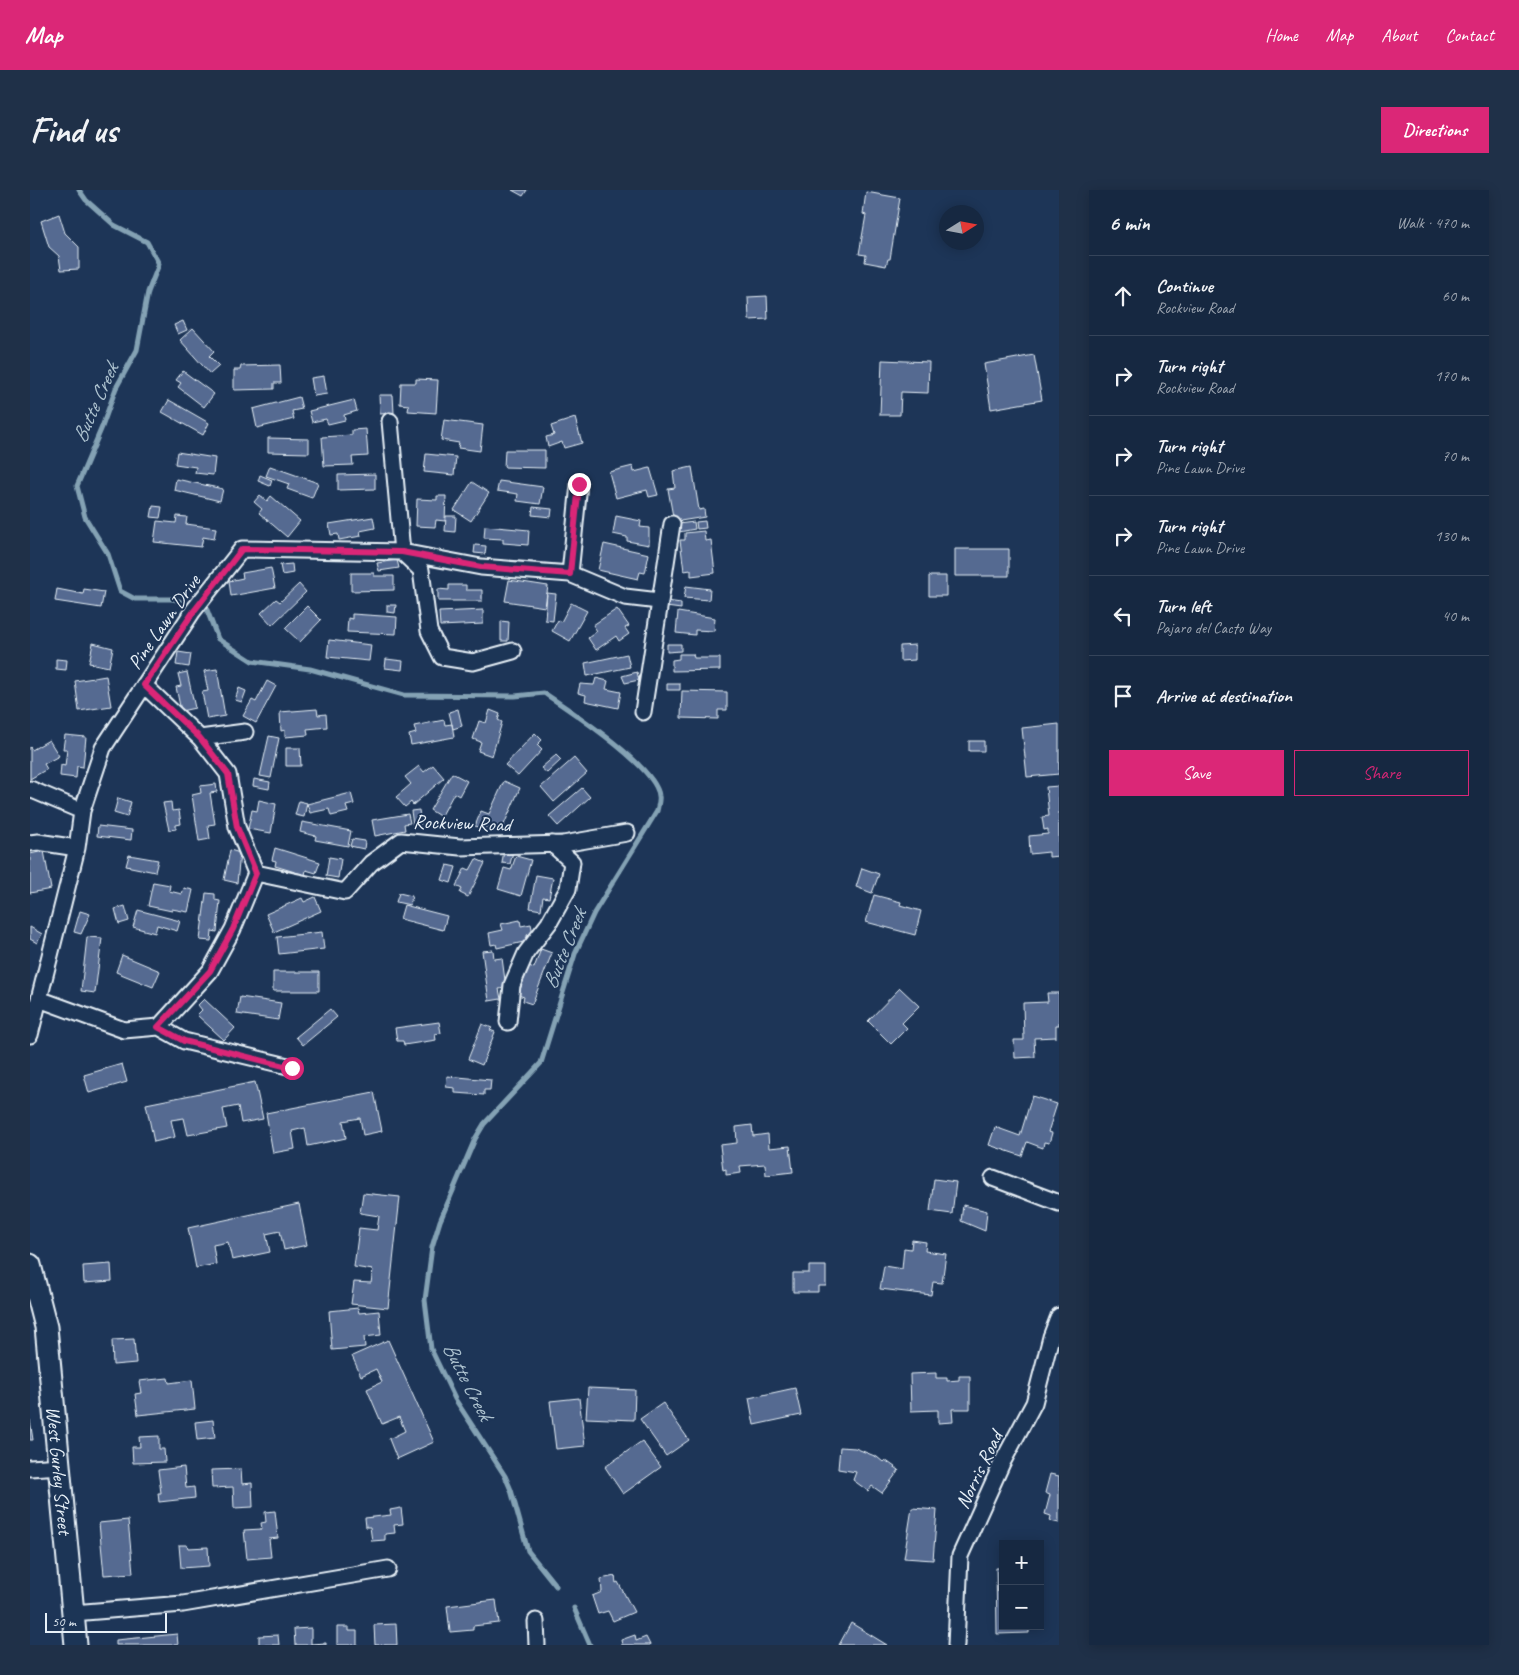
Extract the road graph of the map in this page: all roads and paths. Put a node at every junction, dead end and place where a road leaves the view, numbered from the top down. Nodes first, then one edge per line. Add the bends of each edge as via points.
1 (390, 421) dead end
2 (579, 484) dead end
3 (672, 524) dead end
4 (402, 552) junction
5 (570, 574) junction
6 (658, 601) junction
7 (513, 651) dead end
8 (144, 685) junction
9 (643, 712) dead end
10 (244, 732) dead end
11 (200, 738) junction
12 (30, 788) edge
13 (82, 811) junction
14 (627, 833) dead end
15 (30, 842) edge
16 (552, 844) junction
17 (77, 848) junction
18 (256, 873) junction
19 (40, 999) junction
20 (508, 1022) dead end
21 (158, 1027) junction
22 (30, 1035) edge
23 (292, 1068) dead end
24 (993, 1178) dead end
25 (1059, 1203) edge
26 (30, 1266) edge
27 (1059, 1316) edge
28 (61, 1466) junction
29 (30, 1468) edge
30 (388, 1569) dead end
31 (73, 1614) junction
32 (536, 1621) dead end
33 (76, 1645) edge
34 (536, 1645) edge
35 (956, 1645) edge

1 - 4 street
2 - 5 street
3 - 6 street
4 - 5 street, Pine Lawn Drive via 481,567
4 - 7 street via 421,570 429,631 442,657 473,662
4 - 8 street, Pine Lawn Drive via 242,549 194,611
5 - 6 street, Pine Lawn Drive via 625,597
6 - 9 street
8 - 11 street
8 - 13 street, Pine Lawn Drive via 103,748
10 - 11 street
11 - 18 street via 228,774 237,827
12 - 13 street
13 - 17 street, Pine Lawn Drive
14 - 16 street, Rockview Road
15 - 17 street
16 - 18 street, Rockview Road via 460,847 400,842 371,862 344,892
16 - 20 street via 572,862 568,889 549,923 526,953 512,985
17 - 19 street, Pine Lawn Drive
18 - 21 street via 233,929 210,971
19 - 21 street via 124,1030
19 - 22 street, Pine Lawn Drive
21 - 23 street via 184,1041
24 - 25 street
26 - 28 main road, West Gurley Street via 46,1327
27 - 35 street, Norris Road via 1034,1403 1002,1463 960,1556
28 - 29 street
28 - 31 main road, West Gurley Street
30 - 31 street via 183,1604
31 - 33 main road, West Gurley Street
32 - 34 street

